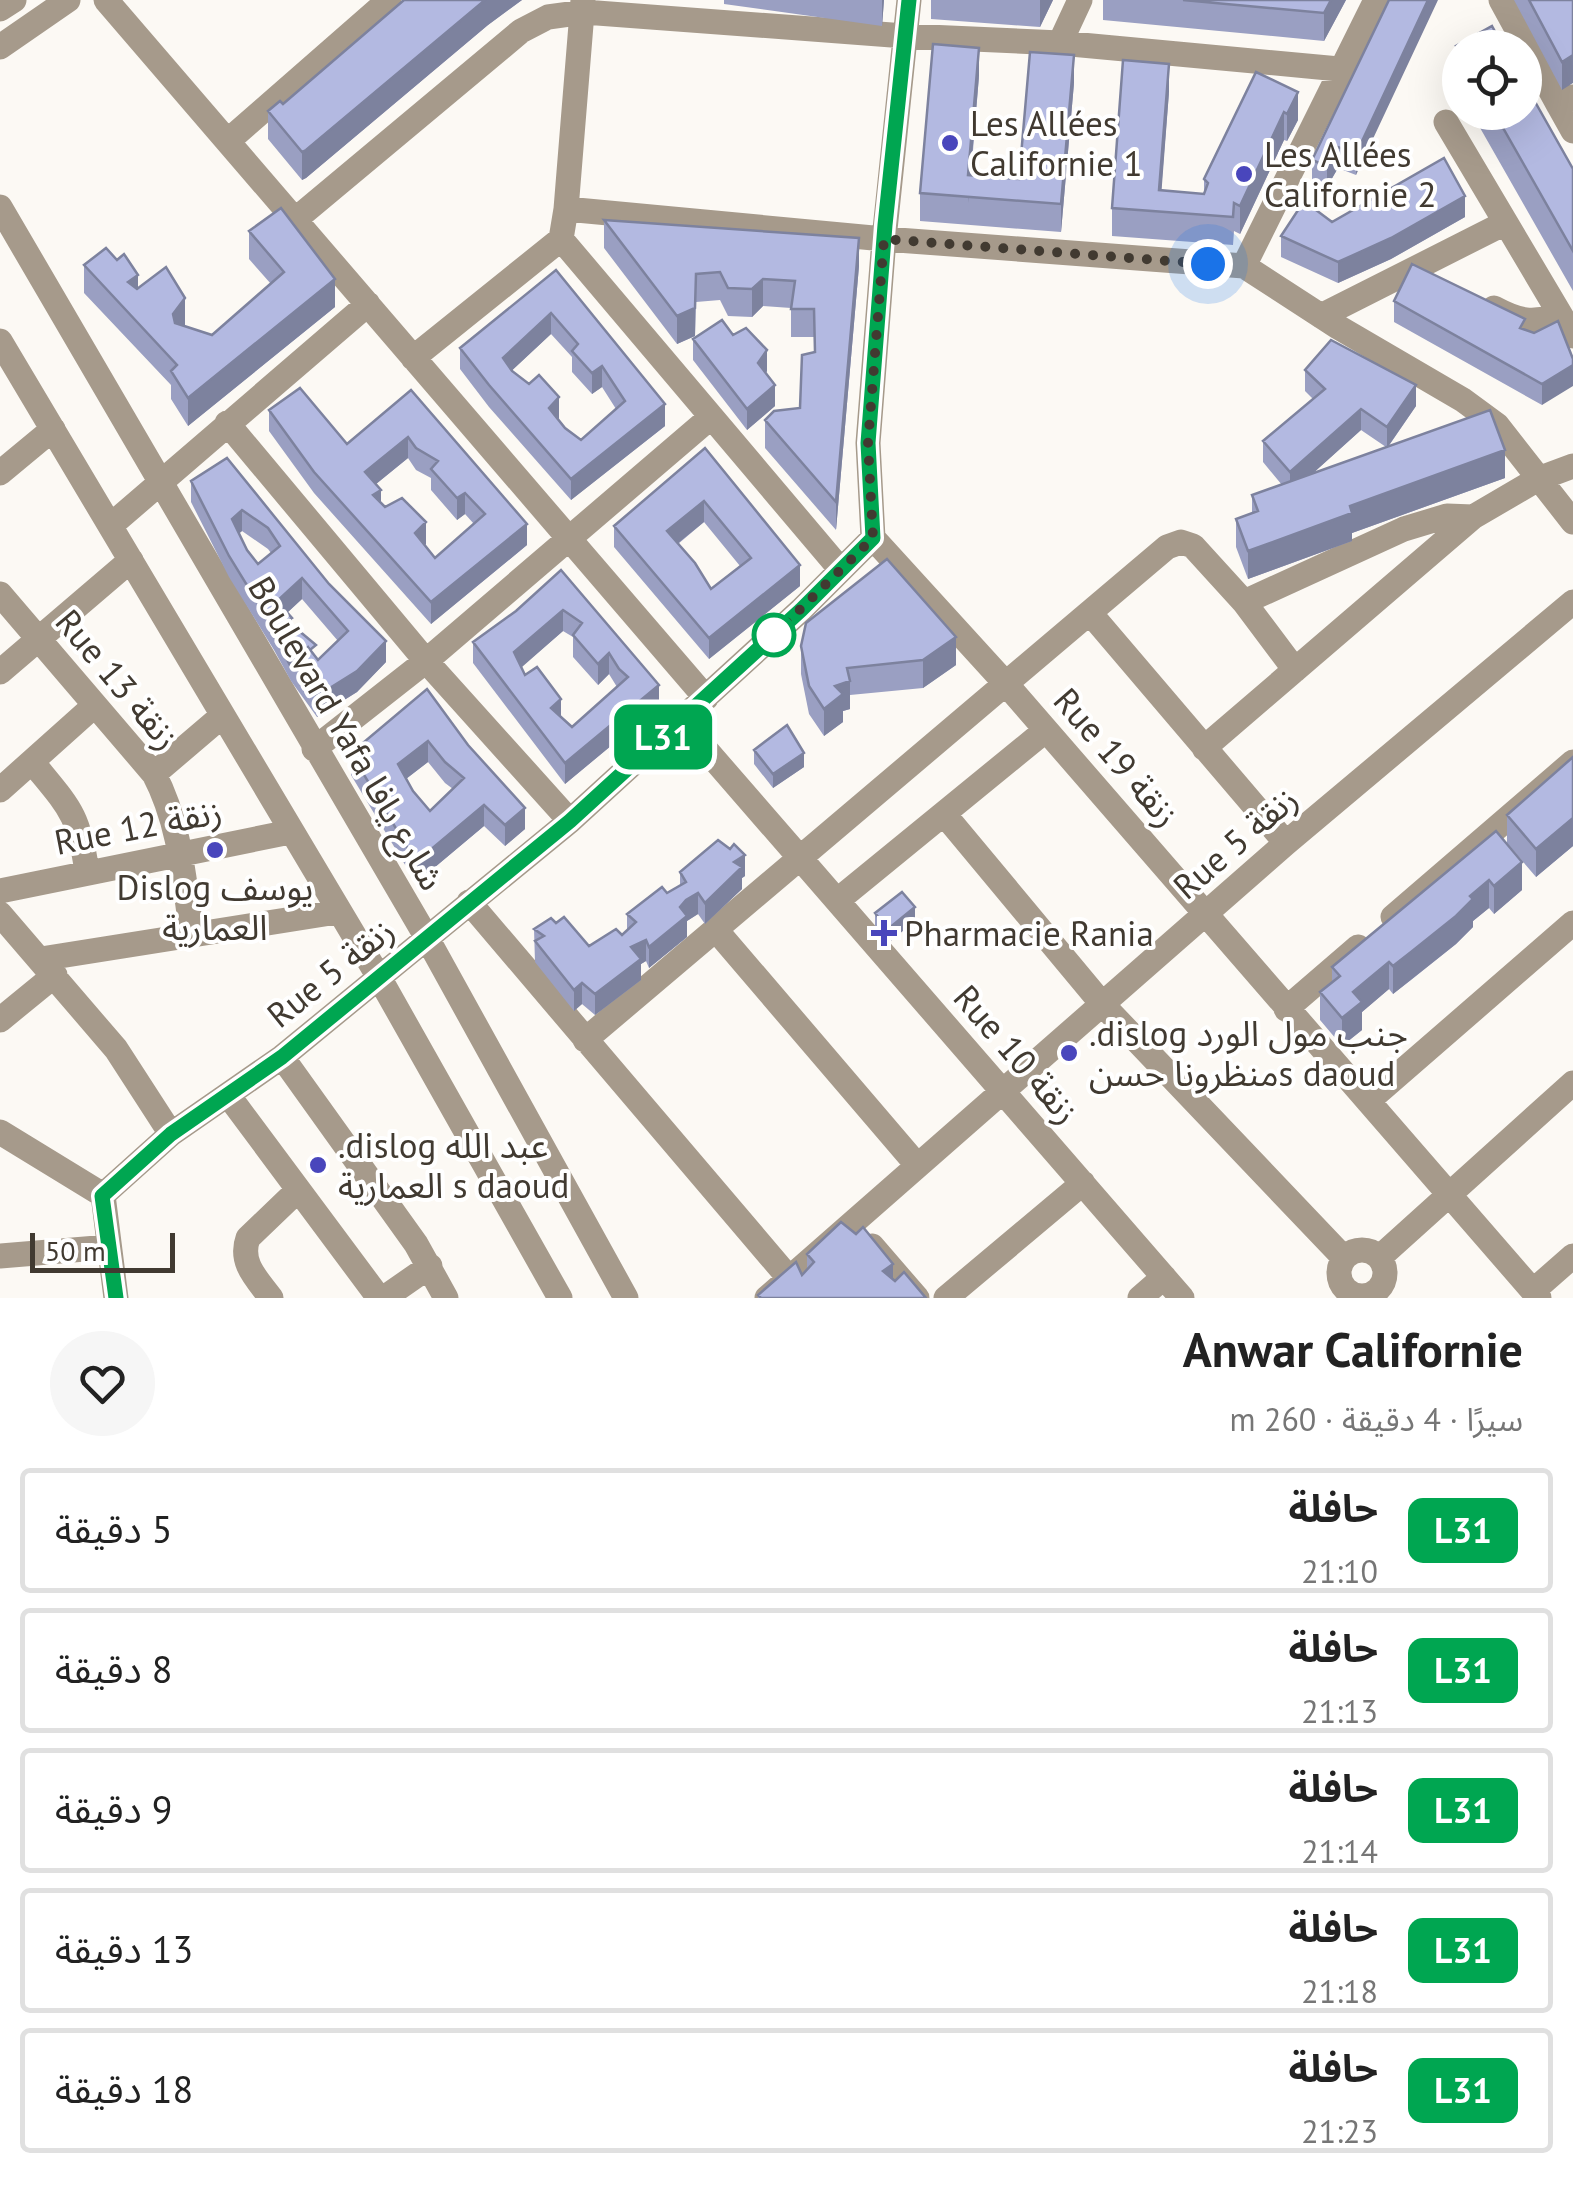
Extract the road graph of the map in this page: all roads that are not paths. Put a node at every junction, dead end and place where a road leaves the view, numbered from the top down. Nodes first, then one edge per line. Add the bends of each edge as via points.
1 (14, 0) edge
2 (68, 0) edge
3 (106, 0) edge
4 (389, 0) edge
5 (909, 0) edge
6 (1080, 0) edge
7 (1376, 0) edge
8 (1501, 0) edge
9 (583, 6) edge
10 (0, 10) edge
11 (905, 36) junction
12 (1060, 43) junction
13 (0, 47) edge
14 (1340, 69) junction
15 (1566, 101) edge
16 (1451, 130) edge
17 (1573, 132) edge
18 (229, 140) junction
19 (0, 207) edge
20 (566, 209) junction
21 (296, 219) junction
22 (1505, 223) junction
23 (884, 239) junction
24 (561, 240) junction
25 (1244, 266) junction
26 (1418, 267) junction
27 (368, 304) junction
28 (1321, 316) junction
29 (1566, 326) edge
30 (3, 355) edge
31 (413, 358) junction
32 (710, 416) junction
33 (227, 423) junction
34 (53, 430) junction
35 (1573, 466) edge
36 (0, 473) edge
37 (1538, 479) junction
38 (159, 481) junction
39 (1473, 517) junction
40 (1573, 522) edge
41 (110, 526) junction
42 (570, 536) junction
43 (873, 538) junction
44 (130, 560) junction
45 (841, 570) junction
46 (0, 594) edge
47 (1244, 602) junction
48 (1573, 602) edge
49 (1090, 613) junction
50 (38, 637) junction
51 (426, 661) junction
52 (1296, 670) junction
53 (0, 672) edge
54 (1007, 684) junction
55 (706, 698) junction
56 (95, 705) junction
57 (222, 716) junction
58 (681, 721) junction
59 (1046, 730) junction
60 (1204, 748) junction
61 (314, 749) junction
62 (1573, 762) edge
63 (33, 763) junction
64 (154, 774) junction
65 (0, 790) edge
66 (944, 814) junction
67 (570, 821) junction
68 (290, 832) junction
69 (1286, 843) junction
70 (180, 855) junction
71 (801, 858) junction
72 (87, 872) junction
73 (0, 891) edge
74 (838, 900) junction
75 (469, 902) junction
76 (337, 912) junction
77 (1207, 913) junction
78 (0, 914) edge
79 (1573, 923) edge
80 (716, 930) junction
81 (192, 934) junction
82 (427, 938) junction
83 (48, 967) junction
84 (380, 979) junction
85 (1103, 1006) junction
86 (1286, 1009) junction
87 (0, 1020) edge
88 (585, 1040) junction
89 (282, 1057) junction
90 (1573, 1083) edge
91 (1004, 1092) junction
92 (228, 1095) junction
93 (1368, 1101) junction
94 (0, 1132) edge
95 (171, 1134) junction
96 (917, 1165) junction
97 (1083, 1183) junction
98 (298, 1191) junction
99 (1447, 1194) junction
100 (102, 1196) junction
101 (852, 1224) junction
102 (110, 1247) junction
103 (0, 1256) edge
104 (1573, 1256) edge
105 (1380, 1257) junction
106 (1344, 1258) junction
107 (430, 1266) junction
108 (1164, 1277) junction
109 (789, 1278) junction
110 (1338, 1293) edge
111 (1536, 1294) edge
112 (1377, 1295) edge
113 (116, 1298) edge
114 (271, 1298) edge
115 (381, 1298) edge
116 (446, 1298) edge
117 (560, 1298) edge
118 (626, 1298) edge
119 (767, 1298) edge
120 (917, 1298) edge
121 (946, 1298) edge
122 (1140, 1298) edge
123 (1182, 1298) edge

1 - 10 street
2 - 13 street
3 - 18 street
4 - 18 street
5 - 11 street
6 - 12 street
7 - 14 street
8 - 15 street
9 - 11 street
9 - 20 street
9 - 21 street via 521,31
11 - 12 street
11 - 23 street
12 - 14 street
14 - 25 street
15 - 17 street
16 - 22 street
18 - 21 street
19 - 38 street, Boulevard Yafa شارع يافا
20 - 23 street
20 - 24 street
21 - 27 street
22 - 26 street
22 - 29 street
23 - 25 street
23 - 43 street via 868,443
24 - 31 street
24 - 32 street
25 - 28 street
26 - 28 street
26 - 29 street via 1512,318
27 - 31 street
27 - 33 street
28 - 37 street via 1464,400 1497,425
30 - 34 street
31 - 42 street
32 - 42 street
32 - 45 street
33 - 38 street
33 - 51 street
34 - 36 street
34 - 41 street
35 - 37 street
37 - 39 street
37 - 40 street
38 - 41 street
38 - 61 street, Boulevard Yafa شارع يافا
39 - 47 street via 1447,516 1404,529
39 - 52 street
41 - 44 street
42 - 51 street
42 - 55 street
43 - 45 street, Rue 5 زنقة
43 - 54 street, Rue 19 زنقة
44 - 50 street
44 - 57 street
45 - 55 street, Rue 5 زنقة
46 - 50 street, Rue 13 زنقة
47 - 49 street via 1182,542 1167,547
47 - 52 street
48 - 69 street, Rue 5 زنقة
49 - 54 street
49 - 60 street
50 - 53 street
50 - 56 street, Rue 13 زنقة
51 - 61 street
51 - 67 street
52 - 60 street
54 - 59 street, Rue 19 زنقة
54 - 71 street
55 - 58 street, Rue 5 زنقة
56 - 63 street
56 - 64 street, Rue 13 زنقة
57 - 64 street
57 - 68 street
58 - 67 street, Rue 5 زنقة
58 - 71 street, Rue 10 زنقة
59 - 66 street
59 - 77 street, Rue 19 زنقة
60 - 69 street
61 - 82 street, Boulevard Yafa شارع يافا
62 - 86 street
63 - 65 street
63 - 72 street via 73,813
64 - 70 street, Rue 13 زنقة
66 - 74 street
66 - 85 street
67 - 75 street, Rue 5 زنقة
68 - 70 street, Rue 12 زنقة
68 - 76 street
69 - 77 street, Rue 5 زنقة
70 - 72 street, Rue 12 زنقة
70 - 81 street, Rue 13 زنقة
71 - 74 street, Rue 10 زنقة
71 - 80 street
72 - 73 street, Rue 12 زنقة
74 - 91 street, Rue 10 زنقة
75 - 82 street, Rue 5 زنقة
75 - 88 street
76 - 81 street
76 - 84 street
77 - 85 street, Rue 5 زنقة
77 - 86 street, Rue 19 زنقة
78 - 83 street
79 - 93 street
80 - 88 street
80 - 96 street
81 - 83 street
82 - 84 street, Rue 5 زنقة
82 - 118 street, Boulevard Yafa شارع يافا
83 - 87 street
83 - 95 street via 116,1049
84 - 89 street, Rue 5 زنقة
84 - 117 street
85 - 91 street, Rue 5 زنقة
85 - 106 street
86 - 93 street, Rue 19 زنقة
88 - 109 street
89 - 92 street, Rue 5 زنقة
89 - 107 street
90 - 99 street
91 - 96 street, Rue 5 زنقة
91 - 97 street, Rue 10 زنقة
92 - 95 street, Rue 5 زنقة
92 - 98 street
93 - 99 street, Rue 19 زنقة
94 - 100 street
95 - 100 street, Rue 5 زنقة
96 - 101 street, Rue 5 زنقة
97 - 108 street, Rue 10 زنقة
97 - 121 street
98 - 114 street via 244,1248 247,1265
98 - 115 street
99 - 105 street
99 - 111 street, Rue 19 زنقة
100 - 102 street
101 - 109 street, Rue 5 زنقة
101 - 120 street
102 - 103 street
102 - 113 street
104 - 111 street
105 - 106 street via 1362,1250
105 - 112 street via 1386,1276
106 - 110 street
107 - 115 street
107 - 116 street
108 - 122 street
108 - 123 street, Rue 10 زنقة
109 - 119 street, Rue 5 زنقة
110 - 112 street

